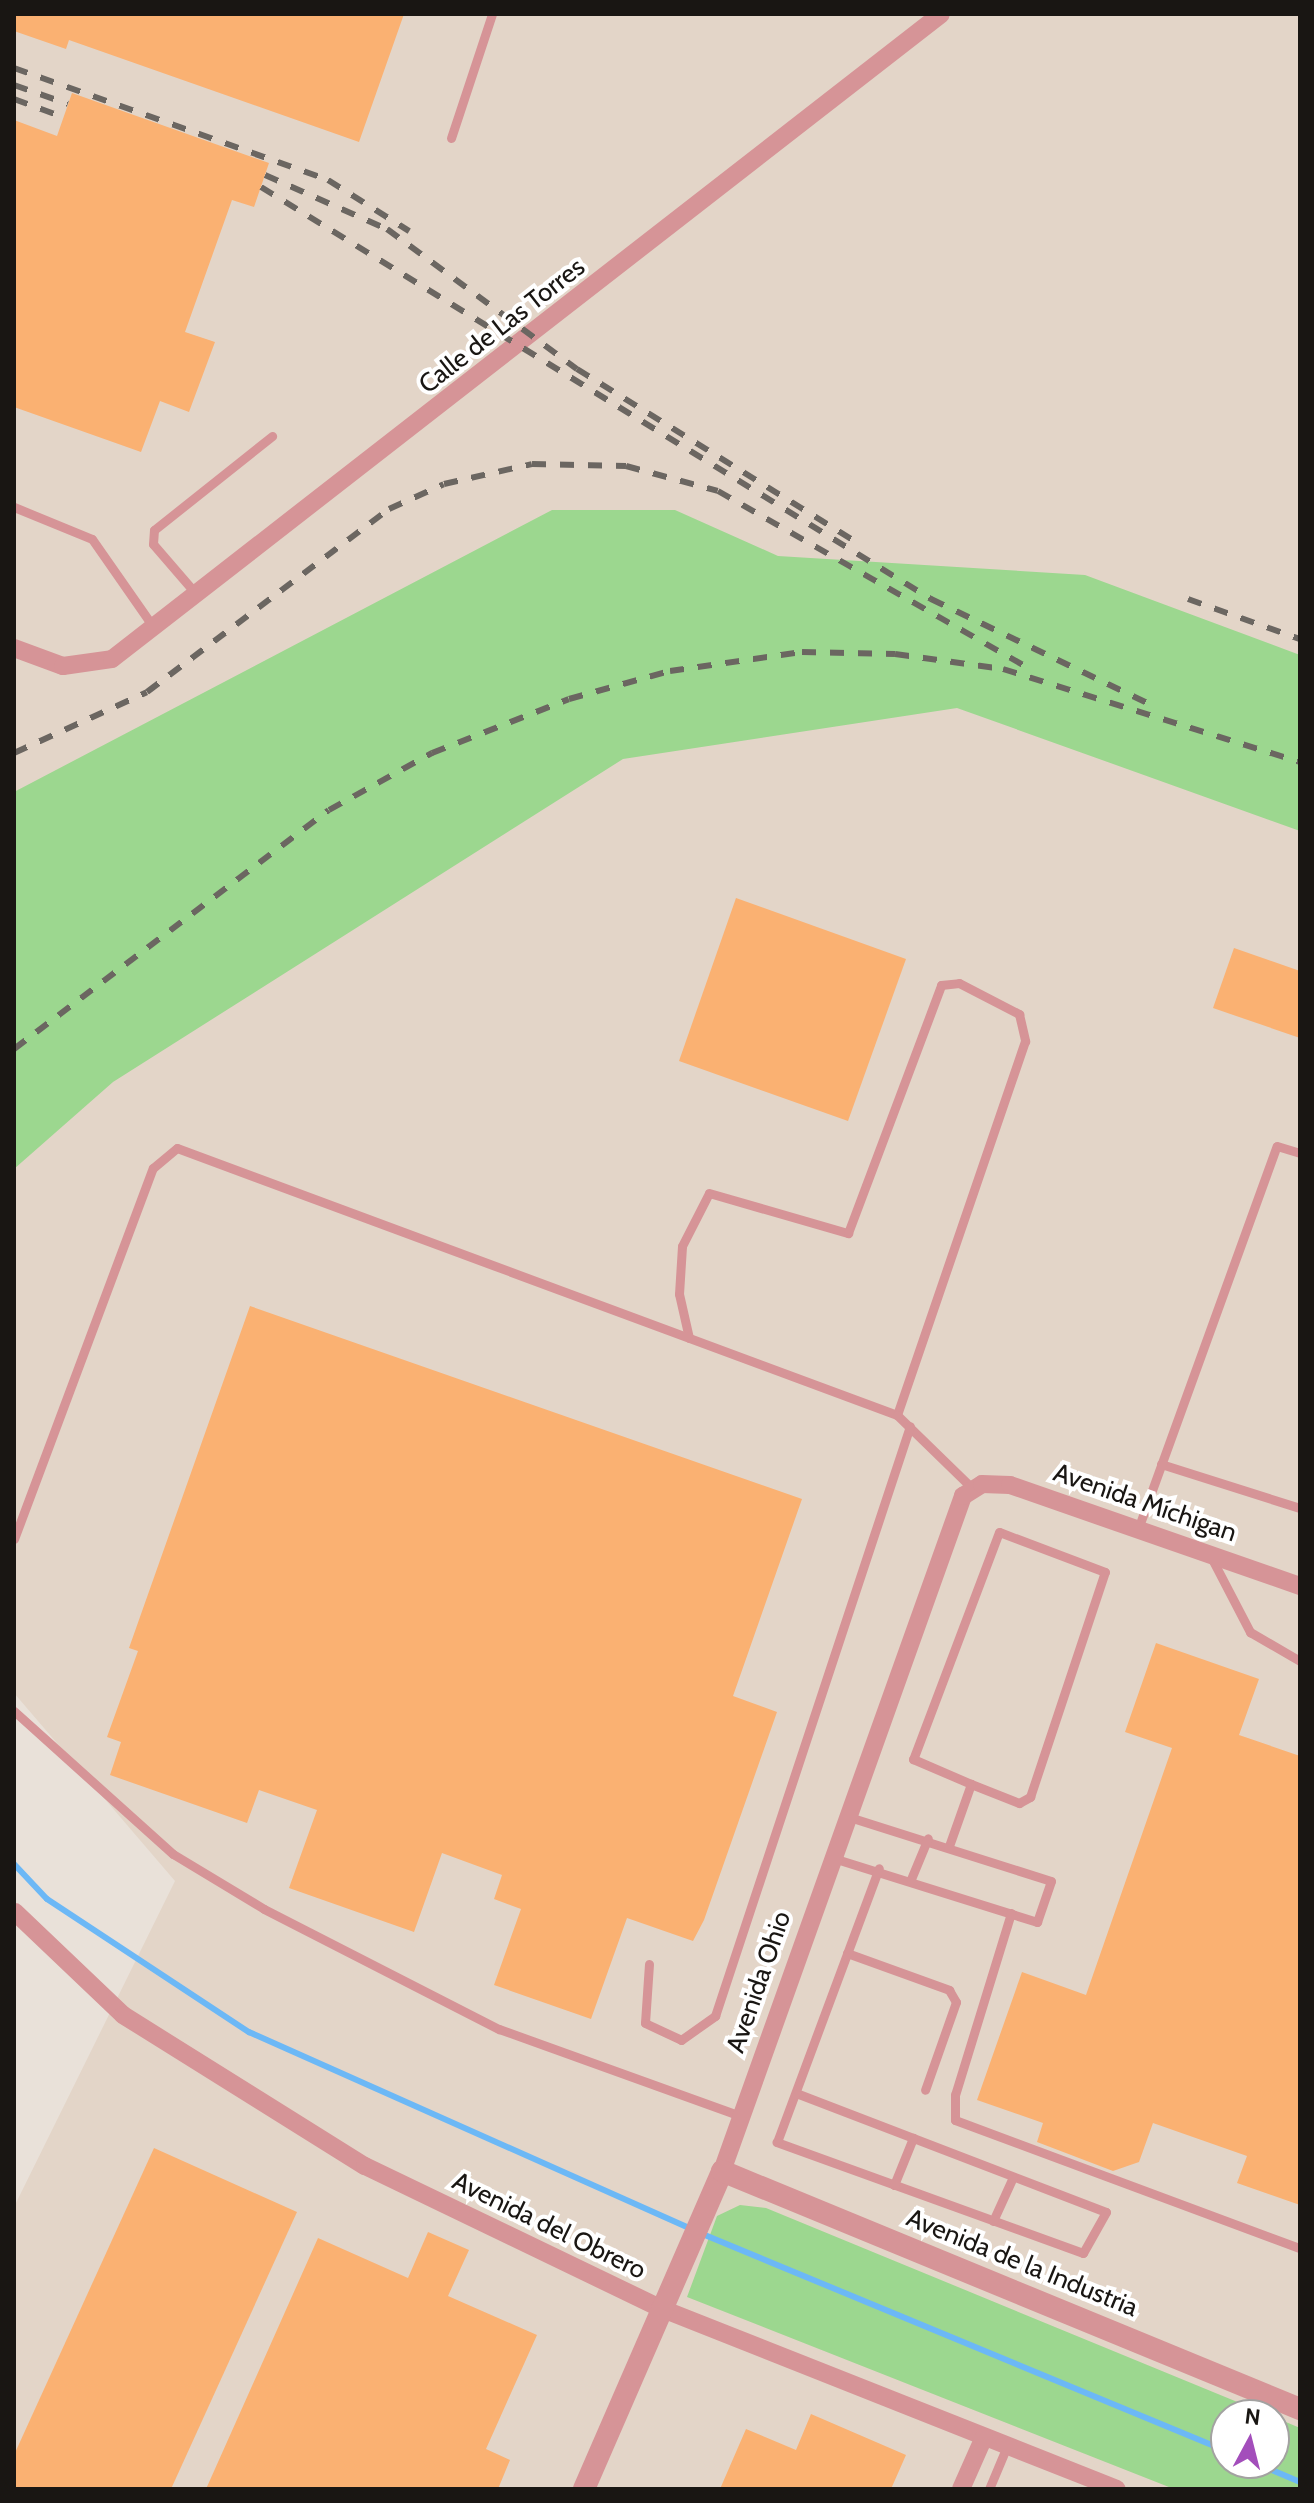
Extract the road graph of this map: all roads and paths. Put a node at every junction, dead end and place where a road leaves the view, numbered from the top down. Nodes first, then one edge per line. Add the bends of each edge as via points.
1 (492, 14) edge
2 (941, 14) edge
3 (451, 138) dead end
4 (272, 436) dead end
5 (14, 507) edge
6 (197, 596) junction
7 (155, 629) junction
8 (14, 648) edge
9 (1300, 1153) edge
10 (689, 1338) junction
11 (897, 1415) junction
12 (910, 1426) junction
13 (1161, 1464) junction
14 (972, 1488) junction
15 (1300, 1508) edge
16 (1138, 1529) junction
17 (14, 1539) edge
18 (1210, 1554) junction
19 (1300, 1586) edge
20 (1300, 1661) edge
21 (14, 1711) edge
22 (971, 1784) junction
23 (846, 1816) junction
24 (928, 1838) junction
25 (949, 1846) junction
26 (832, 1857) junction
27 (879, 1868) junction
28 (911, 1879) junction
29 (15, 1912) edge
30 (1011, 1913) junction
31 (847, 1953) junction
32 (649, 1964) dead end
33 (925, 2090) dead end
34 (796, 2093) junction
35 (743, 2117) junction
36 (913, 2138) junction
37 (722, 2171) junction
38 (1013, 2177) junction
39 (894, 2185) junction
40 (775, 2192) junction
41 (706, 2203) junction
42 (993, 2221) junction
43 (1300, 2248) edge
44 (660, 2308) junction
45 (1300, 2409) edge
46 (984, 2437) junction
47 (1007, 2446) junction
48 (584, 2489) edge
49 (961, 2489) edge
50 (989, 2489) edge
51 (1116, 2489) edge

1 - 3 lane
2 - 6 street, Calle de Las Torres
4 - 6 lane via 154,530 153,544
5 - 7 lane via 92,539
6 - 7 street, Calle de Las Torres
7 - 8 street, Calle de Las Torres via 87,668
9 - 13 lane via 1277,1146
10 - 11 lane
10 - 11 lane via 679,1294 682,1246 709,1193 848,1233 941,985 959,983 1019,1014 1025,1041
10 - 17 lane via 177,1148 153,1168
11 - 12 lane
12 - 14 lane
12 - 32 lane via 715,2016 681,2040 645,2023
13 - 15 lane
13 - 16 lane
14 - 16 street, Avenida Míchigan via 1010,1485
14 - 23 street, Avenida Ohio via 943,1539
16 - 18 street, Avenida Míchigan
18 - 19 street, Avenida Míchigan
18 - 20 lane via 1250,1632
21 - 35 lane via 173,1854 264,1909 499,2029
22 - 22 lane via 913,1759 999,1532 1105,1572 1030,1797 1019,1803
22 - 25 lane
23 - 24 lane
23 - 26 street, Avenida Ohio
24 - 25 lane
24 - 28 lane
25 - 30 lane via 1051,1881 1037,1922
26 - 27 lane
26 - 35 street, Avenida Ohio
27 - 28 lane
27 - 31 lane
28 - 30 lane
29 - 44 street, Avenida del Obrero via 123,2015 352,2158
30 - 43 lane via 955,2095 955,2120
31 - 33 lane via 949,1990 956,2002
31 - 34 lane
34 - 36 lane
34 - 39 lane via 777,2142
35 - 37 street, Avenida Ohio
36 - 38 lane
36 - 39 lane
37 - 40 street, Avenida de la Industria
37 - 41 street, Avenida Ohio
38 - 42 lane
38 - 42 lane via 1106,2212 1083,2253
39 - 42 lane
40 - 41 street
40 - 45 street, Avenida de la Industria
41 - 44 street, Avenida Ohio
44 - 46 street, Avenida del Obrero
44 - 48 street, Avenida Ohio
46 - 47 street, Avenida del Obrero
46 - 49 street
47 - 50 lane
47 - 51 street, Avenida del Obrero

